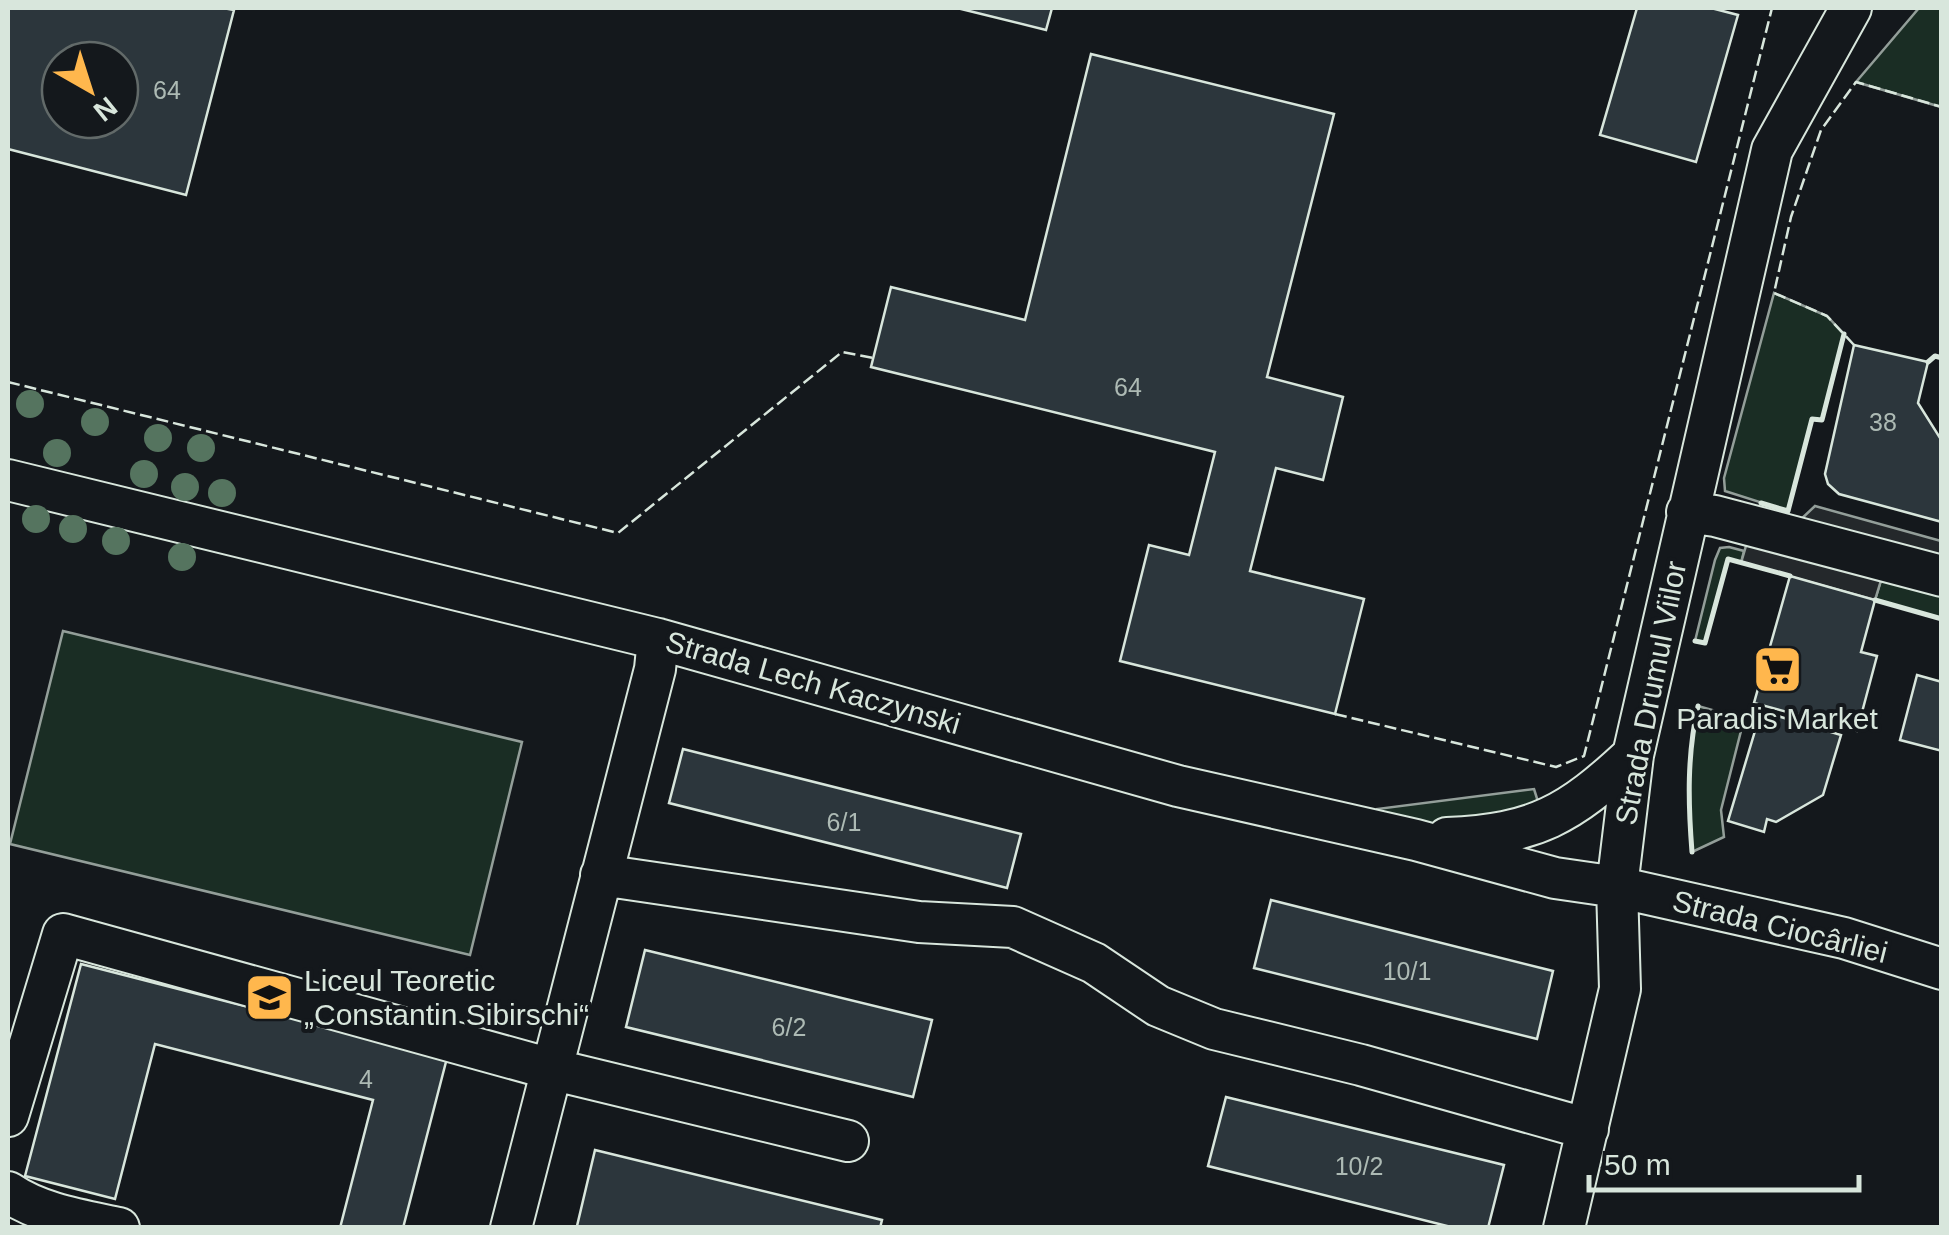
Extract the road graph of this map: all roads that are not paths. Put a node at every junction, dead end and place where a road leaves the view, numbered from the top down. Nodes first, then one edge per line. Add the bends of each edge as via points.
1 (1851, 8) edge
2 (8, 480) edge
3 (1688, 512) junction
4 (1942, 576) edge
5 (658, 640) junction
6 (1633, 755) junction
7 (1416, 840) junction
8 (601, 875) junction
9 (1617, 888) junction
10 (1942, 968) edge
11 (551, 1069) junction
12 (8, 1116) edge
13 (1588, 1129) junction
14 (848, 1141) dead end
15 (8, 1192) edge
16 (62, 1222) edge
17 (118, 1228) edge
18 (511, 1228) edge
19 (1564, 1228) edge

1 - 3 street, Strada Drumul Viilor via 1772,150
2 - 5 street, Strada Lech Kaczynski
3 - 4 street
3 - 6 street, Strada Drumul Viilor
5 - 7 street, Strada Lech Kaczynski via 1178,786
5 - 8 street
6 - 7 street via 1557,816 1482,836
6 - 9 street, Strada Drumul Viilor
7 - 9 street, Strada Lech Kaczynski
8 - 11 street
8 - 13 street via 919,922 1013,927 1094,964 1158,1006 1214,1028
9 - 10 street, Strada Ciocârliei via 1844,938
9 - 13 street, Strada Drumul Viilor via 1621,980
11 - 12 street via 63,934
11 - 14 street
11 - 18 street
13 - 19 street, Strada Drumul Viilor
15 - 16 street
16 - 17 street

